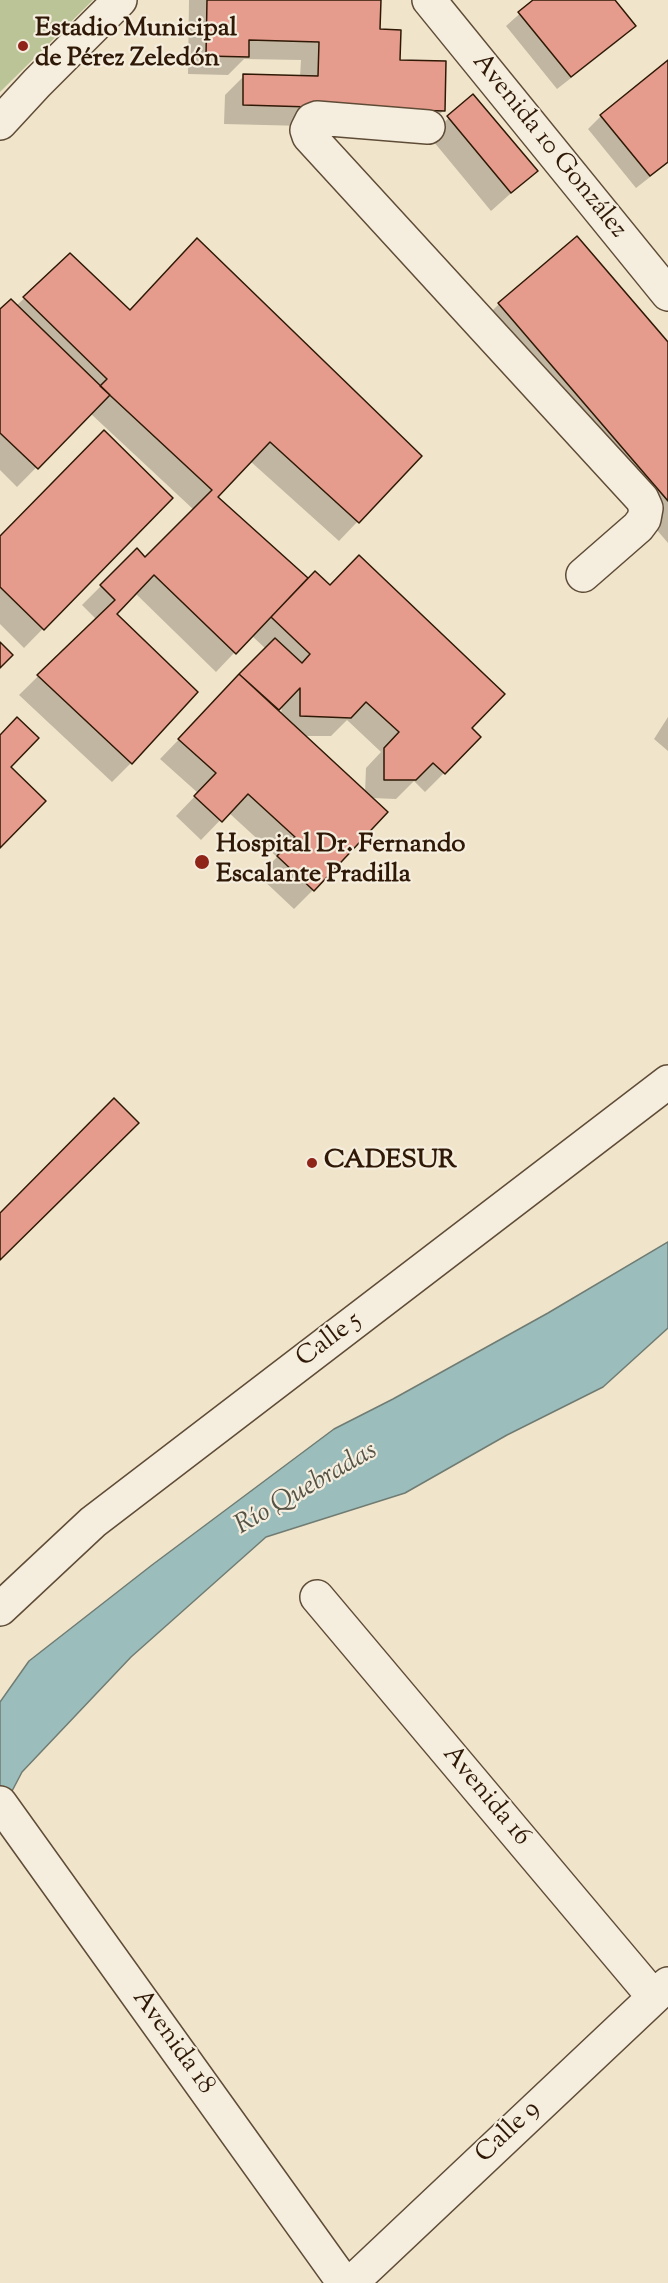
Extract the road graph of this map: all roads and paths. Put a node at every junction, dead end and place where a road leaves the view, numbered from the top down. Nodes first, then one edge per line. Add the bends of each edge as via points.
1 (120, 0) edge
2 (439, 4) edge
3 (0, 123) edge
4 (428, 127) dead end
5 (668, 294) edge
6 (584, 575) dead end
7 (668, 1082) edge
8 (317, 1597) dead end
9 (0, 1608) edge
10 (5, 1809) edge
11 (660, 1990) edge
12 (345, 2283) edge
13 (351, 2283) edge

1 - 3 street
2 - 5 street, Avenida 10 González
4 - 6 street via 317,118 307,130 642,499 646,508 638,527
7 - 9 street, Calle 5 via 93,1522
8 - 11 street, Avenida 16
10 - 12 street, Avenida 18
11 - 13 street, Calle 9

